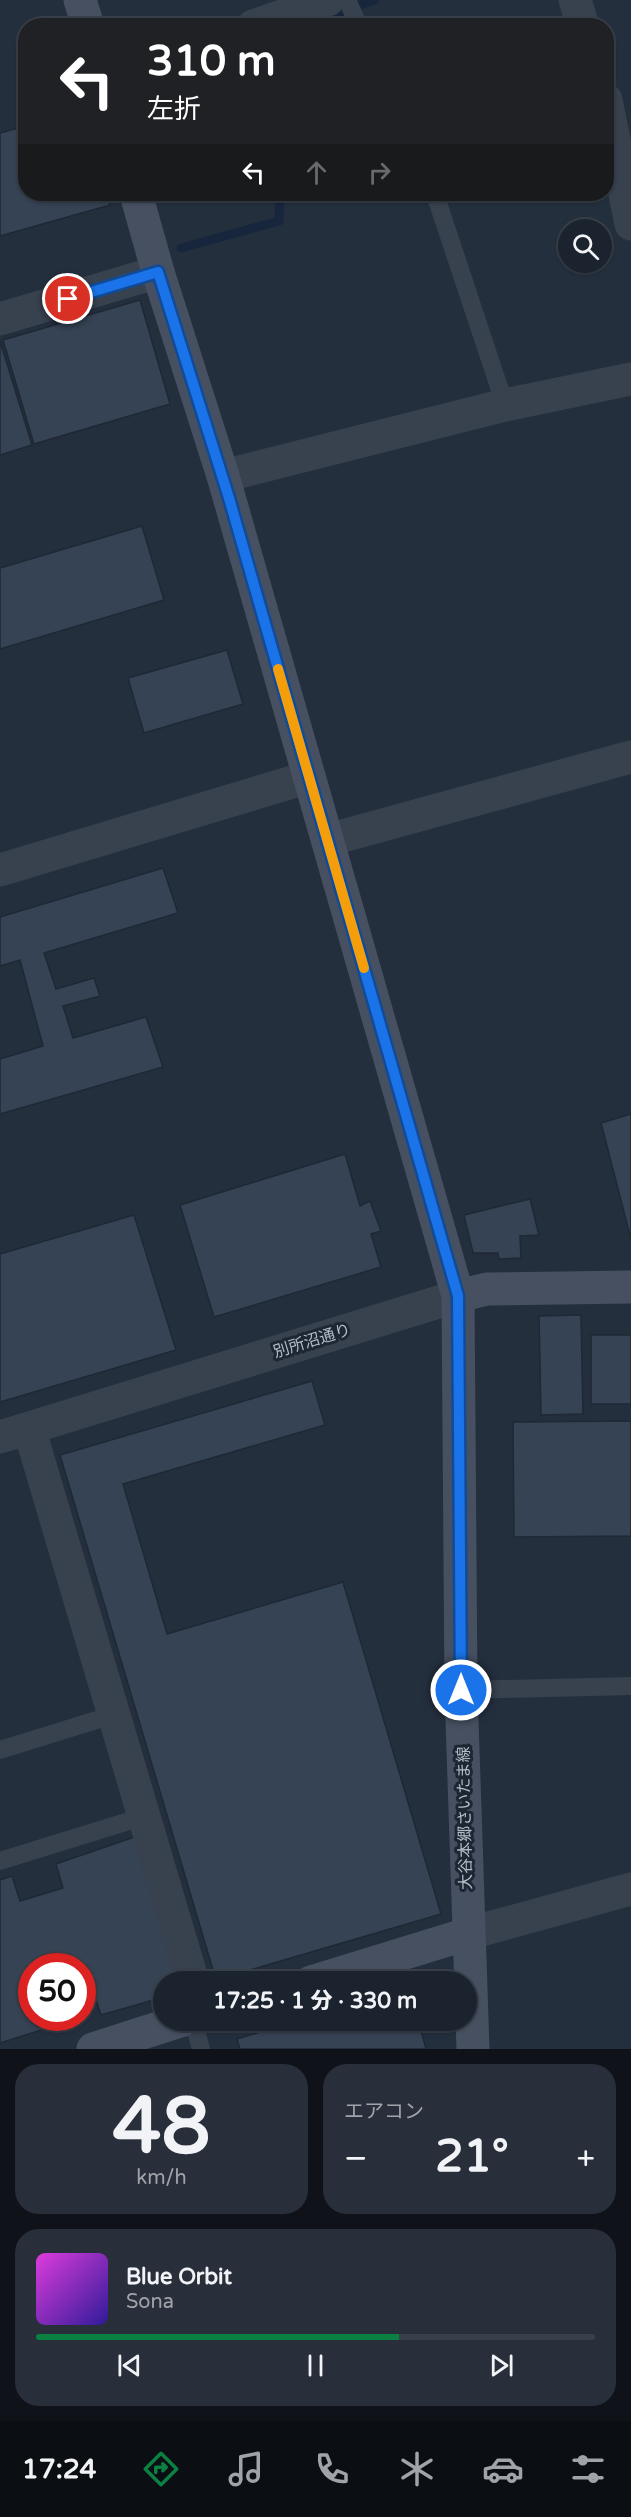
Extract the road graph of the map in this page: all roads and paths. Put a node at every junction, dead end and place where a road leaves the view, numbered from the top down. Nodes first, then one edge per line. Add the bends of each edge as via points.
1 (80, 0) edge
2 (575, 0) edge
3 (346, 7) edge
4 (86, 18) edge
5 (292, 18) edge
6 (581, 18) edge
7 (614, 140) edge
8 (138, 201) edge
9 (437, 201) edge
10 (631, 224) edge
11 (158, 272) junction
12 (0, 319) edge
13 (631, 379) edge
14 (505, 405) junction
15 (223, 476) junction
16 (629, 763) edge
17 (309, 777) junction
18 (328, 840) junction
19 (0, 870) edge
20 (631, 1287) edge
21 (458, 1296) junction
22 (14, 1433) edge
23 (631, 1686) edge
24 (461, 1690) junction
25 (113, 1715) junction
26 (0, 1750) edge
27 (142, 1817) junction
28 (0, 1861) edge
29 (631, 1889) edge
30 (467, 1934) junction
31 (190, 1971) edge
32 (347, 1971) edge
33 (153, 2030) edge
34 (196, 2031) edge
35 (96, 2049) edge
36 (201, 2049) edge
37 (472, 2049) edge

1 - 4 main road
2 - 6 street
3 - 5 street
7 - 10 street
8 - 11 main road, 大谷本郷さいたま線
9 - 14 lane
11 - 12 street
11 - 15 main road, 大谷本郷さいたま線
13 - 14 street
14 - 15 street
15 - 17 main road, 大谷本郷さいたま線
16 - 18 street
17 - 18 main road, 大谷本郷さいたま線
17 - 19 street
18 - 21 main road, 大谷本郷さいたま線
20 - 21 main road, 別所沼通り via 487,1289
21 - 22 street, 別所沼通り
21 - 24 main road, 大谷本郷さいたま線
22 - 25 street
23 - 24 lane
24 - 30 main road, 大谷本郷さいたま線
25 - 26 lane
25 - 27 street
27 - 28 lane
27 - 31 street
29 - 30 street
30 - 32 main road
30 - 37 main road, 大谷本郷さいたま線
33 - 35 main road
34 - 36 lane

